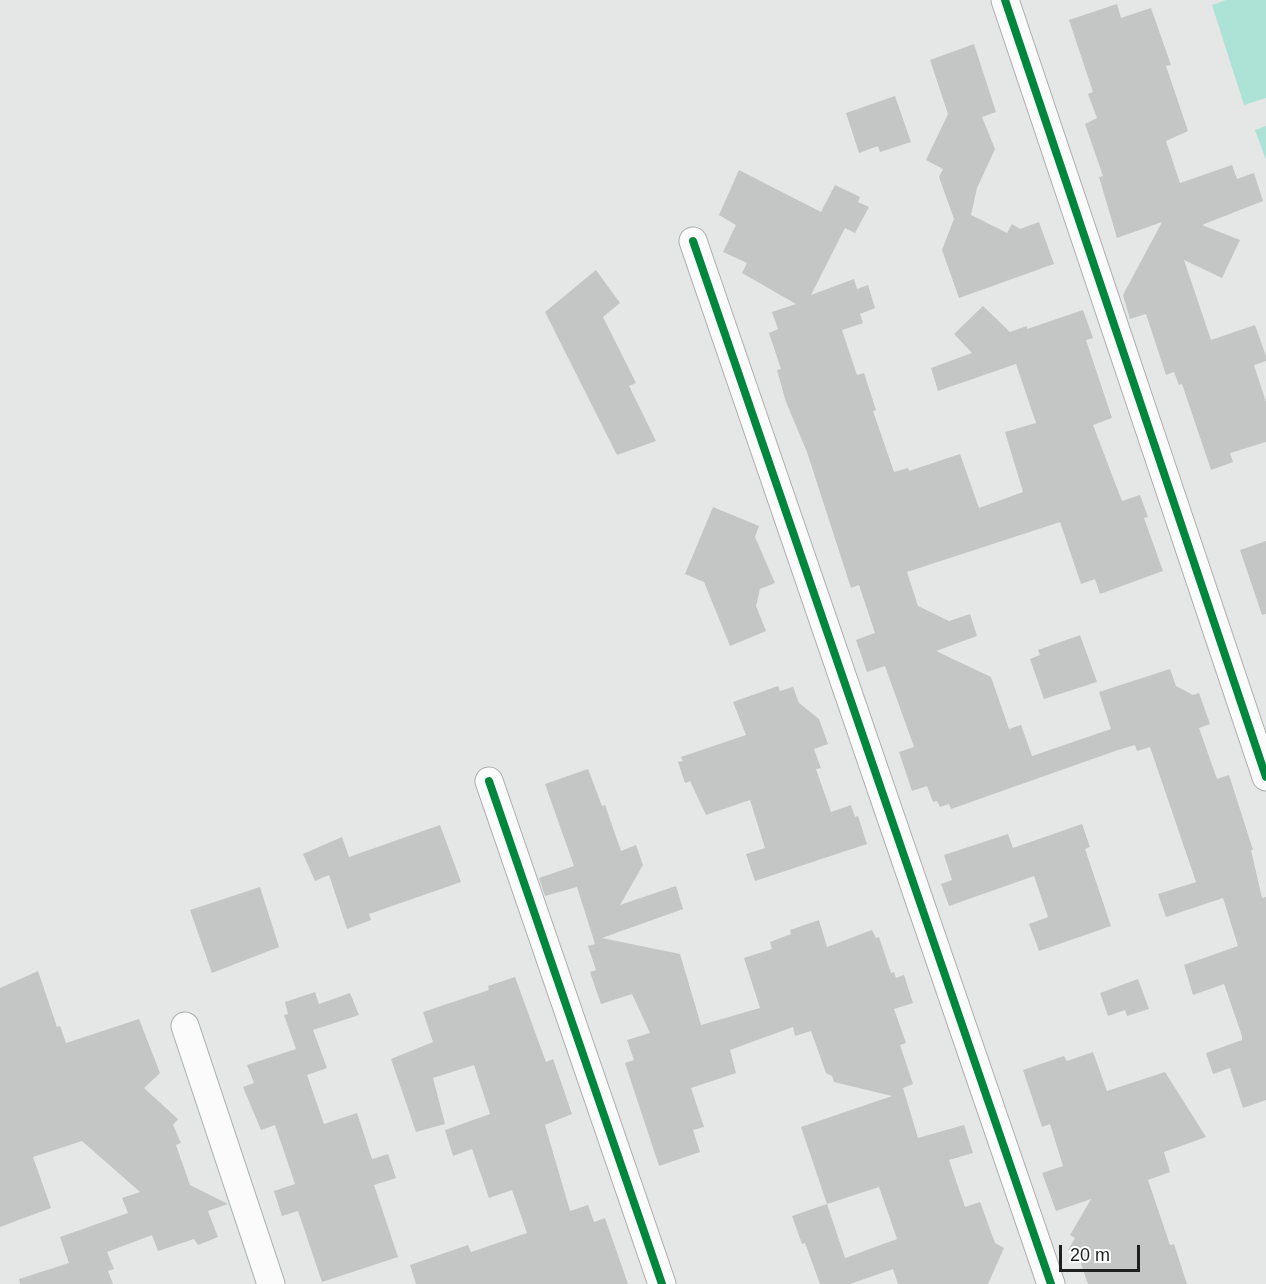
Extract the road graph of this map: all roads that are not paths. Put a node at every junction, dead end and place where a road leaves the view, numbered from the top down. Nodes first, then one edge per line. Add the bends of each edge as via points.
1 (1005, 0) edge
2 (693, 241) dead end
3 (1266, 777) edge
4 (489, 781) dead end
5 (185, 1026) dead end
6 (271, 1284) edge
7 (662, 1284) edge
8 (1051, 1284) edge

1 - 3 street
2 - 8 street
4 - 7 street
5 - 6 street

